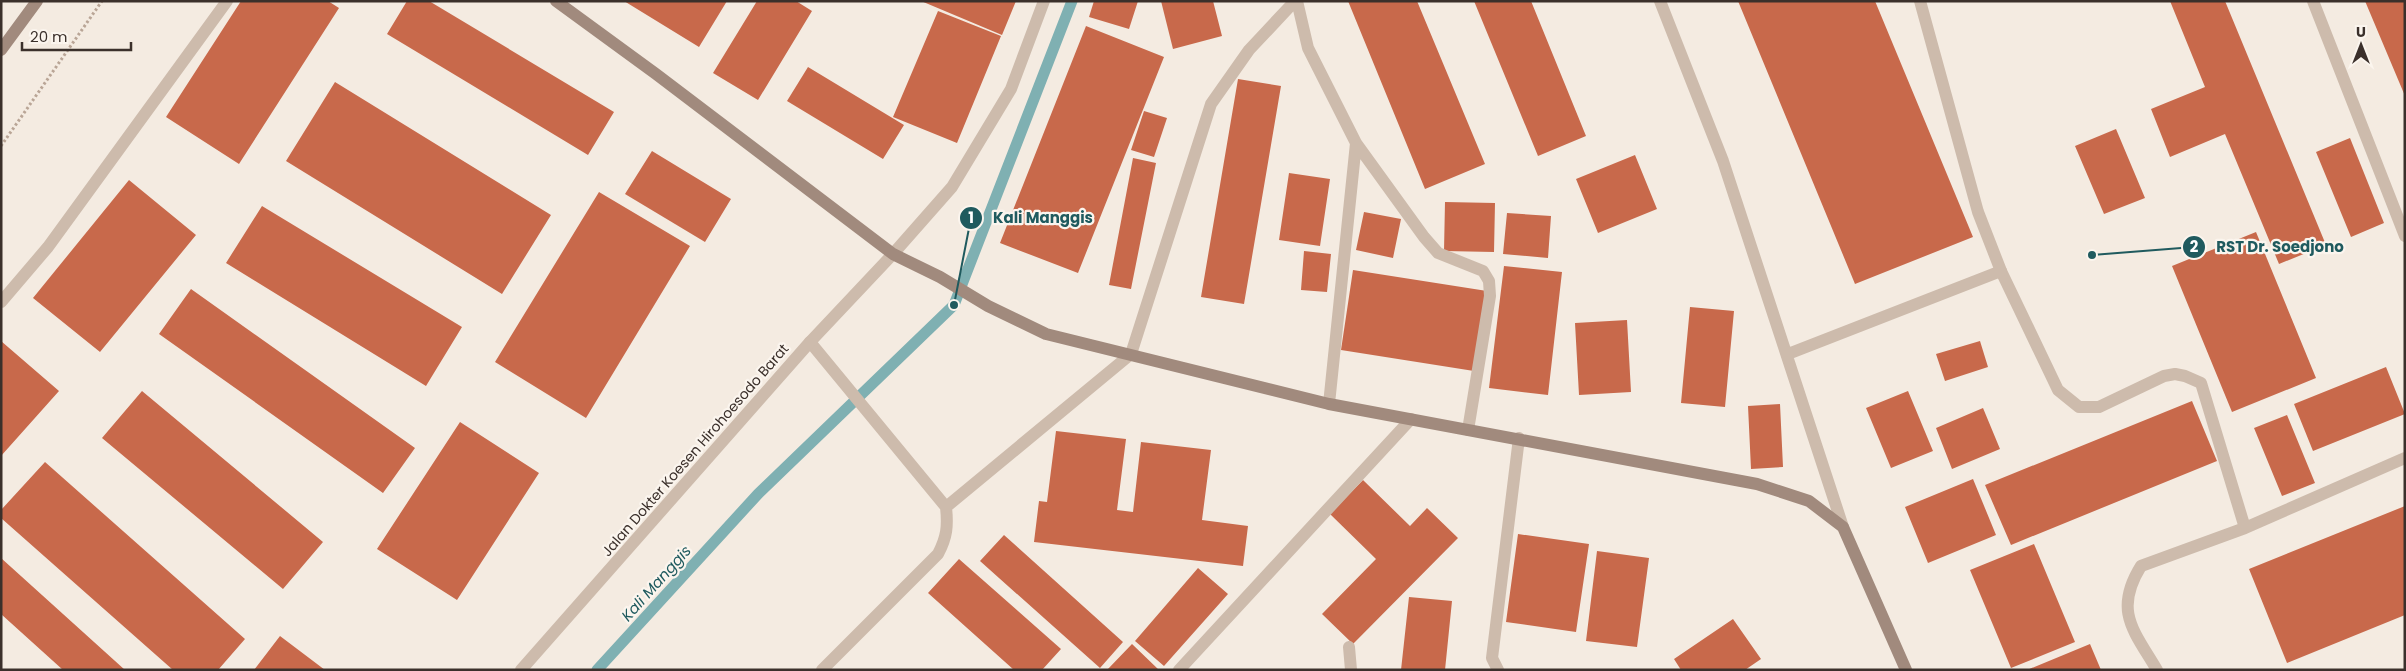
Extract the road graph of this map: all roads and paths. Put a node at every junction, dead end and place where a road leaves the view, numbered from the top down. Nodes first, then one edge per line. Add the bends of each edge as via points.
1 (37, 1) edge
2 (102, 1) edge
3 (227, 1) edge
4 (556, 1) edge
5 (1044, 1) edge
6 (1296, 1) edge
7 (1660, 1) edge
8 (1920, 1) edge
9 (2313, 1) edge
10 (1, 50) edge
11 (1356, 143) junction
12 (1, 146) edge
13 (2405, 236) edge
14 (894, 254) junction
15 (2001, 271) junction
16 (1, 302) edge
17 (810, 342) junction
18 (1131, 354) junction
19 (1788, 354) junction
20 (1329, 404) junction
21 (1411, 419) junction
22 (1468, 430) junction
23 (1519, 438) junction
24 (2405, 458) edge
25 (946, 507) junction
26 (1843, 527) junction
27 (2245, 528) junction
28 (1349, 647) dead end
29 (525, 668) edge
30 (822, 670) edge
31 (1179, 670) edge
32 (1351, 670) edge
33 (1498, 670) edge
34 (1906, 670) edge
35 (2157, 670) edge

1 - 10 street
2 - 12 path
3 - 16 street via 48,247
4 - 14 street
5 - 14 street, Jalan Dokter Koesen Hirohoesodo Barat via 1011,89 952,187
6 - 11 street via 1308,48
6 - 18 street via 1249,50 1211,104
7 - 19 street via 1723,161
8 - 15 street via 1978,212
9 - 13 street
11 - 20 street
11 - 22 street via 1438,253 1483,271 1489,281 1490,296
14 - 17 street, Jalan Dokter Koesen Hirohoesodo Barat
14 - 18 street via 1046,334
15 - 19 street
15 - 27 street via 2058,390 2079,407 2099,407 2164,376 2175,374 2201,383
17 - 25 street
17 - 29 street, Jalan Dokter Koesen Hirohoesodo Barat
18 - 20 street
18 - 25 street
19 - 26 street
20 - 21 street
21 - 22 street
21 - 31 street
22 - 23 street
23 - 26 street via 1757,484 1809,501
23 - 33 street via 1492,658
24 - 27 street
25 - 30 street via 947,538 938,554
26 - 34 street
27 - 35 street via 2141,566 2132,581 2127,602 2128,622
28 - 32 street

